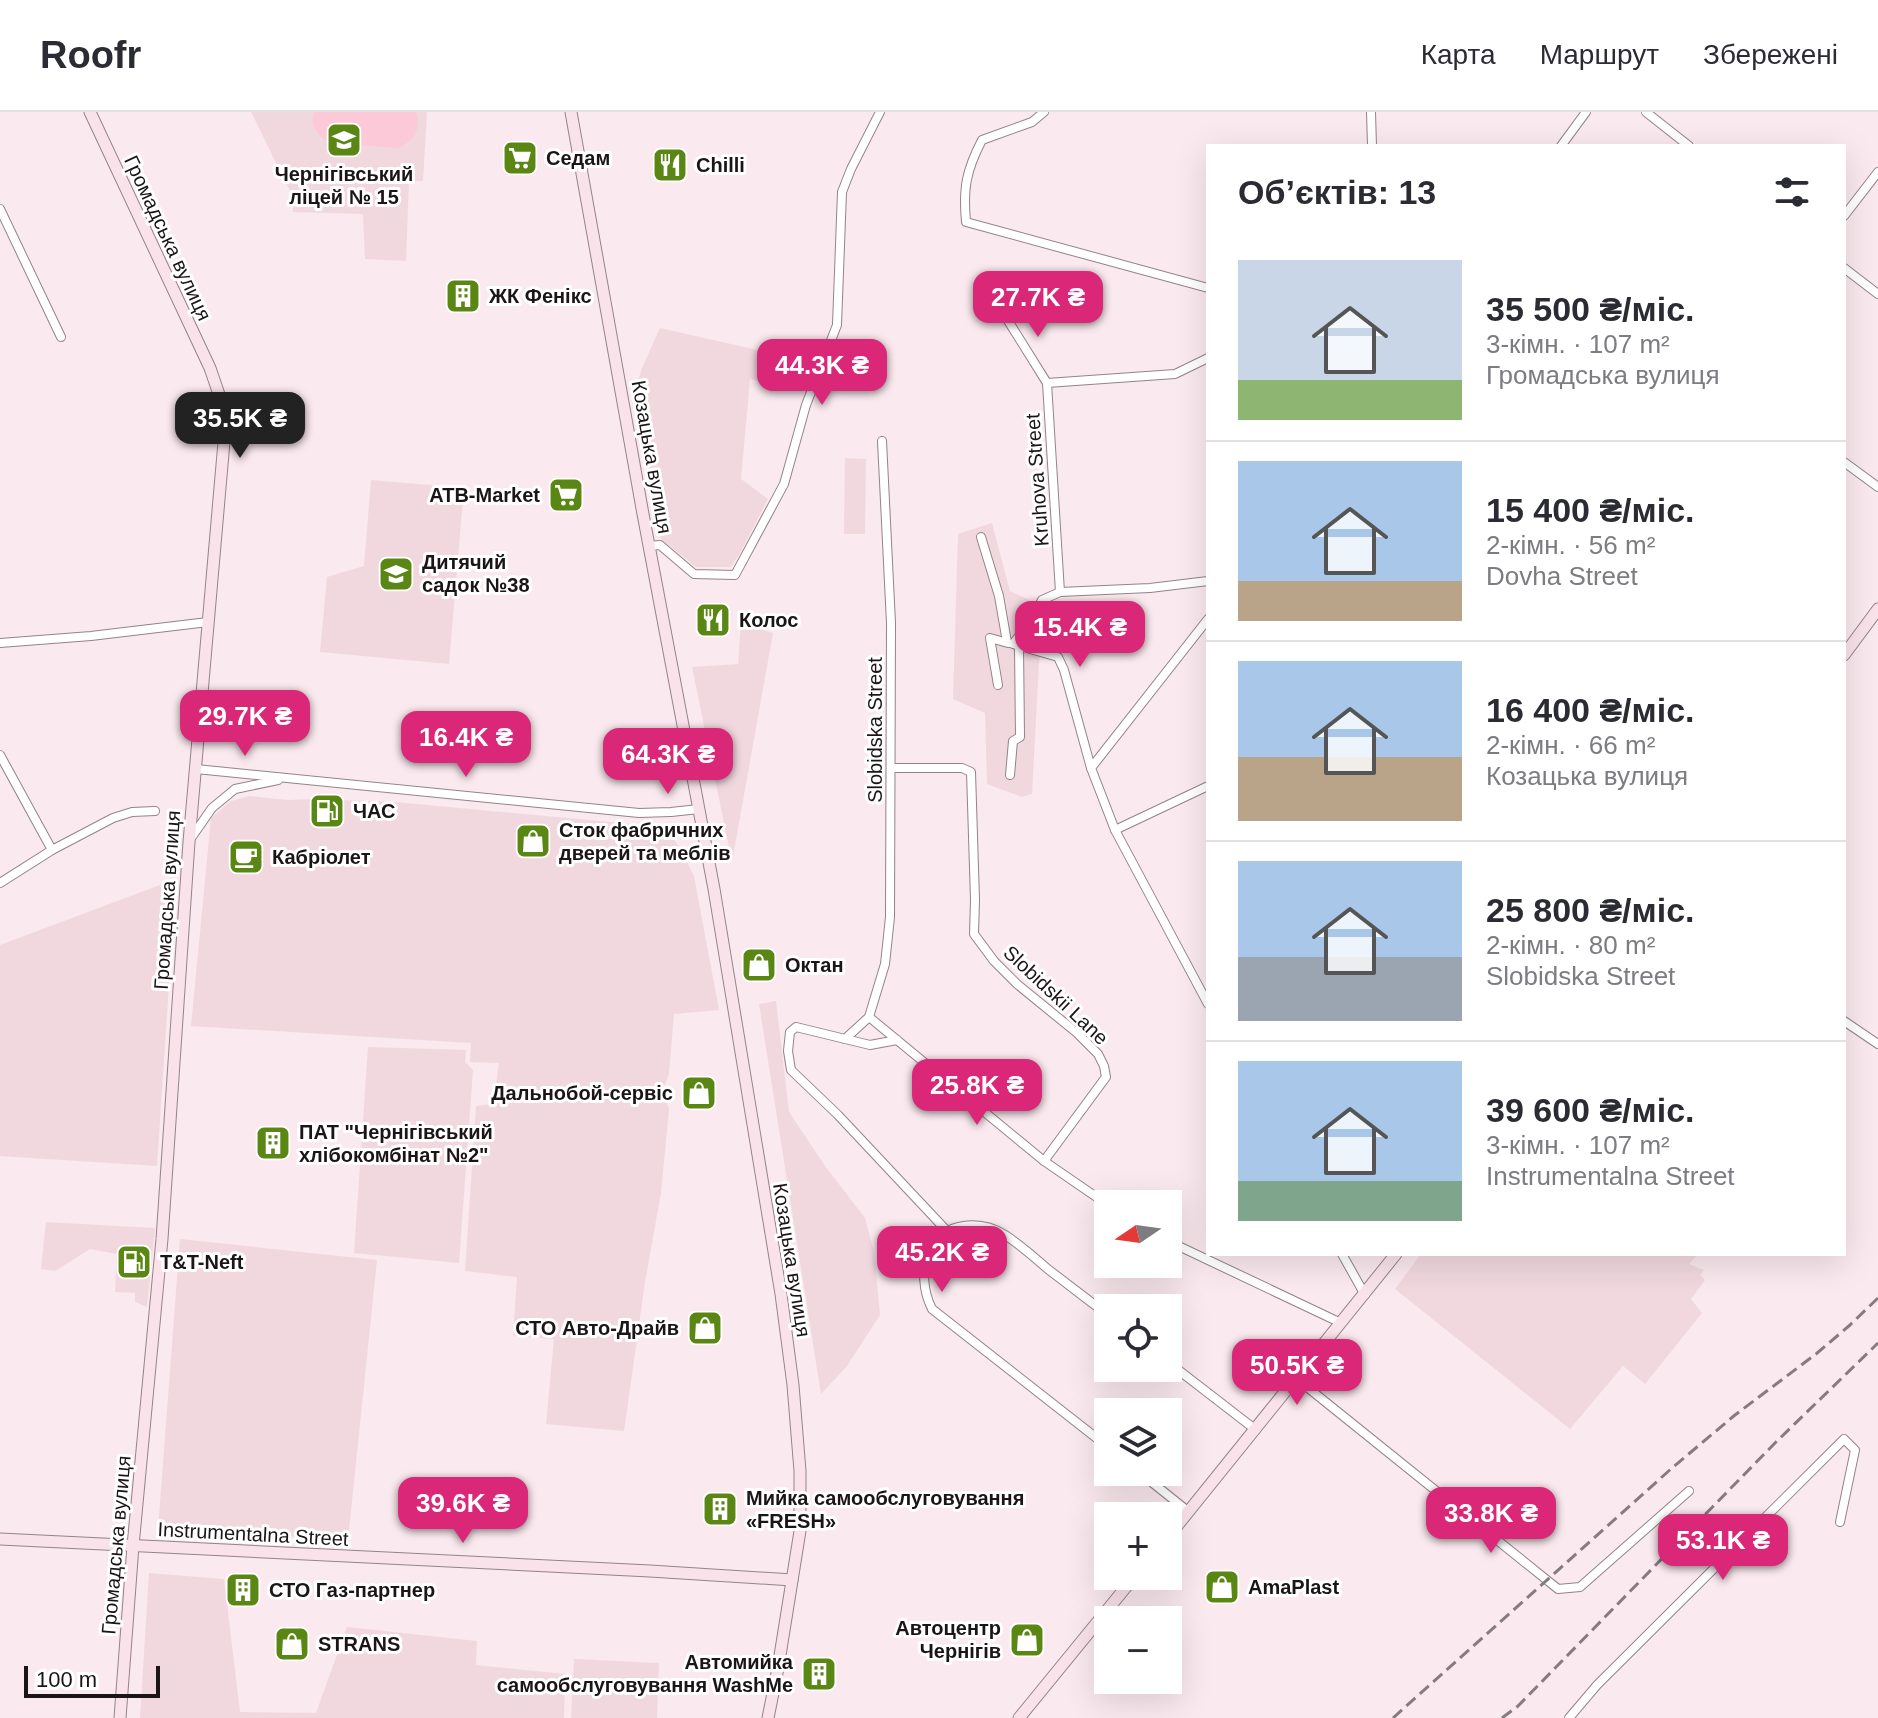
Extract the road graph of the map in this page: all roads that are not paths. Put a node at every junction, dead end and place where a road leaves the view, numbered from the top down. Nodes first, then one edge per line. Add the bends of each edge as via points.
1 (571, 112) edge
2 (880, 112) edge
3 (1044, 112) edge
4 (1371, 112) edge
5 (1586, 112) edge
6 (1646, 112) edge
7 (93, 113) edge
8 (1372, 144) edge
9 (1562, 144) edge
10 (1686, 144) edge
11 (1878, 172) edge
12 (0, 209) edge
13 (1846, 213) edge
14 (1846, 270) edge
15 (1206, 287) edge
16 (1878, 294) edge
17 (1002, 311) dead end
18 (61, 337) dead end
19 (1206, 359) edge
20 (1047, 383) junction
21 (882, 441) dead end
22 (1846, 463) edge
23 (1878, 487) edge
24 (981, 537) dead end
25 (650, 546) junction
26 (1206, 581) edge
27 (1060, 592) junction
28 (1878, 609) edge
29 (208, 622) junction
30 (1206, 622) edge
31 (0, 643) edge
32 (1013, 644) junction
33 (1846, 652) edge
34 (998, 685) dead end
35 (0, 755) edge
36 (3, 766) edge
37 (891, 768) junction
38 (1091, 768) junction
39 (196, 769) junction
40 (1010, 775) dead end
41 (291, 778) junction
42 (1206, 787) edge
43 (699, 809) junction
44 (155, 811) dead end
45 (1115, 830) junction
46 (189, 842) junction
47 (52, 850) junction
48 (0, 883) edge
49 (1206, 1000) edge
50 (869, 1017) junction
51 (1846, 1022) edge
52 (845, 1039) junction
53 (897, 1040) junction
54 (1878, 1044) edge
55 (1044, 1161) junction
56 (1094, 1195) edge
57 (946, 1230) junction
58 (1182, 1248) edge
59 (1343, 1256) edge
60 (1394, 1256) edge
61 (1365, 1295) junction
62 (1094, 1304) edge
63 (1341, 1323) junction
64 (1182, 1373) edge
65 (1297, 1379) junction
66 (1256, 1430) junction
67 (1094, 1436) edge
68 (1156, 1486) edge
69 (1689, 1491) dead end
70 (1189, 1512) junction
71 (1182, 1520) edge
72 (1840, 1522) dead end
73 (0, 1539) edge
74 (133, 1546) junction
75 (792, 1580) junction
76 (1124, 1590) edge
77 (120, 1718) edge
78 (768, 1718) edge
79 (1019, 1718) edge
80 (1569, 1718) edge

1 - 25 street, Козацька вулиця
2 - 25 street via 842,192 837,325 806,405 784,484 735,575 694,574 660,545
3 - 15 street via 1032,122 982,140 963,195 966,222
4 - 8 street
5 - 9 street
6 - 10 street
7 - 29 street, Громадська вулиця via 224,409
11 - 13 street
12 - 18 street
14 - 16 street
17 - 20 street
19 - 20 street, Kruhova Street via 1175,374
20 - 27 street, Kruhova Street
21 - 37 street, Slobidska Street
22 - 23 street
24 - 32 street
25 - 43 street, Козацька вулиця
26 - 27 street
27 - 32 street via 1042,600
28 - 33 street
29 - 31 street
29 - 39 street, Громадська вулиця
30 - 38 street
32 - 34 street via 990,638
32 - 38 street via 1058,657
32 - 40 street via 1020,737 1013,741
35 - 36 street
36 - 47 street
37 - 50 street, Slobidska Street via 890,917 885,964
37 - 55 street, Slobidskii Lane via 971,772 974,934 994,961 1077,1033 1104,1066 1106,1077
38 - 45 street
39 - 41 street
39 - 46 street, Громадська вулиця
41 - 43 street via 639,813
41 - 46 street via 235,789 212,808
42 - 45 street
43 - 75 street, Козацька вулиця via 793,1385 801,1501
44 - 47 street via 113,818
45 - 49 street
46 - 74 street, Громадська вулиця via 162,1239
47 - 48 street
50 - 52 street
50 - 53 street
51 - 54 street
52 - 53 street via 870,1045
52 - 57 street via 796,1027 790,1032 791,1070
53 - 55 street
55 - 56 street
57 - 62 street via 971,1225 1004,1234
57 - 67 street via 926,1262 924,1286 932,1309
58 - 63 street
59 - 61 street
60 - 61 street
61 - 63 street
63 - 65 street
64 - 66 street
65 - 66 street
65 - 69 street via 1558,1589 1580,1587
66 - 70 street
68 - 70 street
70 - 71 street
72 - 80 street via 1855,1450 1844,1439
73 - 74 street, Instrumentalna Street
74 - 75 street, Instrumentalna Street
74 - 77 street, Громадська вулиця
75 - 78 street, Козацька вулиця
76 - 79 street

